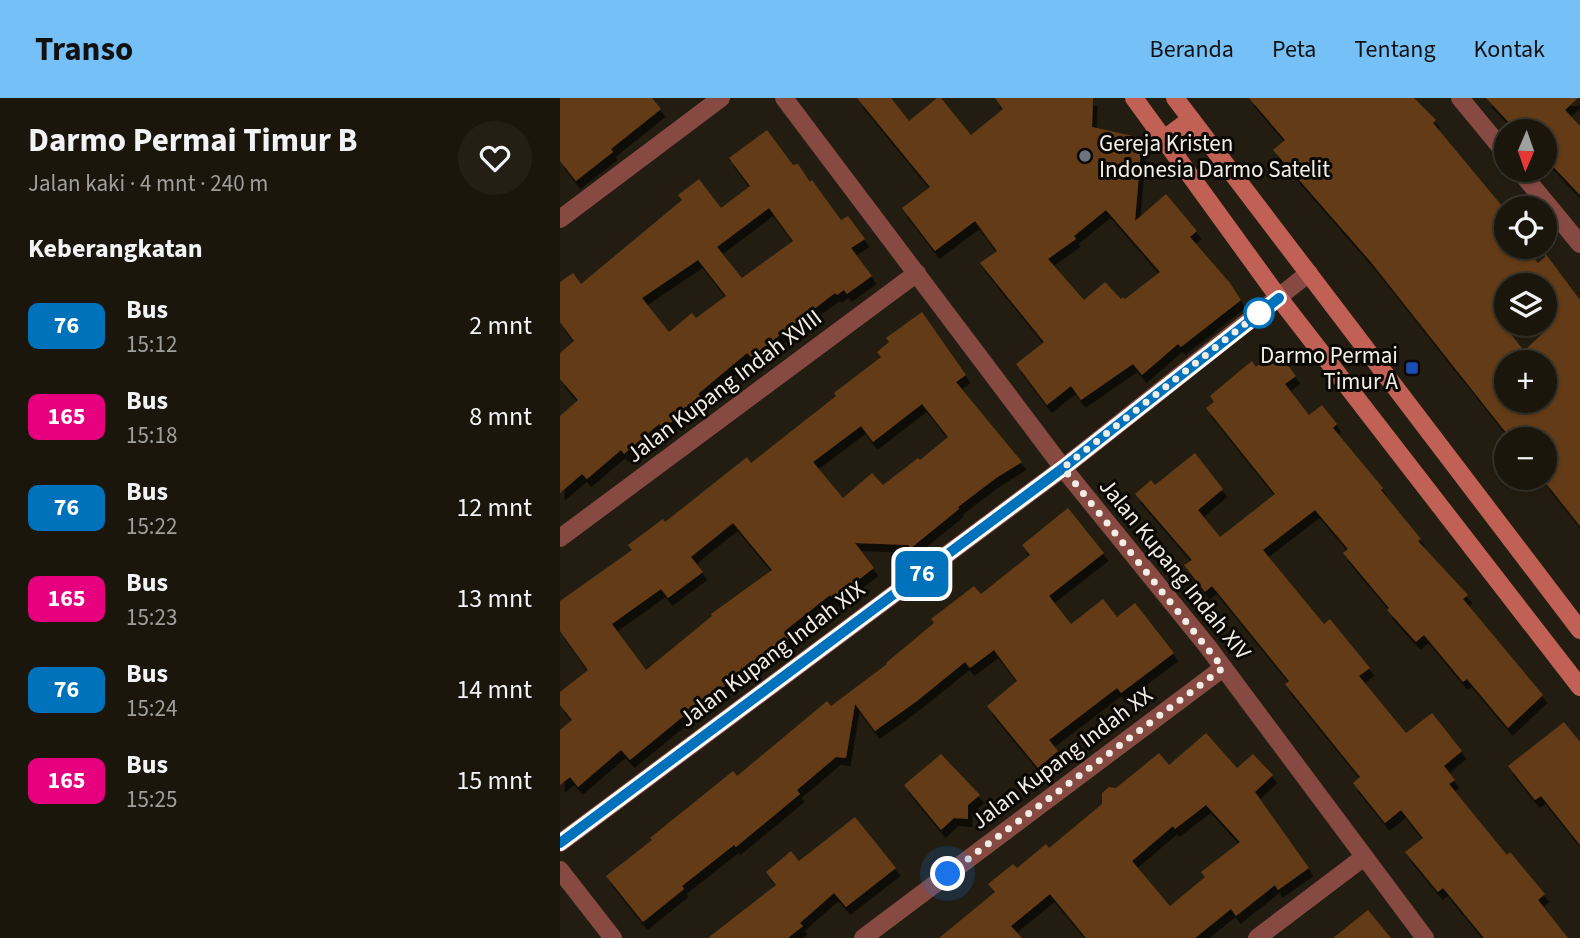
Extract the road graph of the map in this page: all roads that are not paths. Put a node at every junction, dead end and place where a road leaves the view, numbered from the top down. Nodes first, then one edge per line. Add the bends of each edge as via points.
1 (721, 98) edge
2 (784, 98) edge
3 (1134, 98) edge
4 (1460, 98) edge
5 (1179, 99) edge
6 (1191, 119) junction
7 (1164, 139) junction
8 (1494, 139) edge
9 (1529, 182) edge
10 (560, 219) edge
11 (1580, 244) edge
12 (918, 273) junction
13 (1309, 273) junction
14 (1279, 298) junction
15 (1063, 468) junction
16 (560, 538) edge
17 (1580, 630) edge
18 (1223, 668) junction
19 (1580, 687) edge
20 (560, 843) edge
21 (1364, 857) junction
22 (560, 870) edge
23 (613, 938) edge
24 (863, 938) edge
25 (1257, 938) edge
26 (1425, 938) edge

1 - 10 street
2 - 12 street, Jalan Kupang Indah XIV
3 - 7 main road
4 - 8 street
5 - 6 main road
6 - 7 main road
6 - 13 main road
7 - 14 main road
9 - 11 street
12 - 15 street, Jalan Kupang Indah XIV
12 - 16 street, Jalan Kupang Indah XVIII
13 - 14 street, Jalan Kupang Indah XIX
13 - 17 main road
14 - 15 street, Jalan Kupang Indah XIX
14 - 19 main road
15 - 18 street, Jalan Kupang Indah XIV
15 - 20 street, Jalan Kupang Indah XIX
18 - 21 street, Jalan Kupang Indah XIV
18 - 24 street, Jalan Kupang Indah XX
21 - 25 street
21 - 26 street, Jalan Kupang Indah XIV
22 - 23 street

